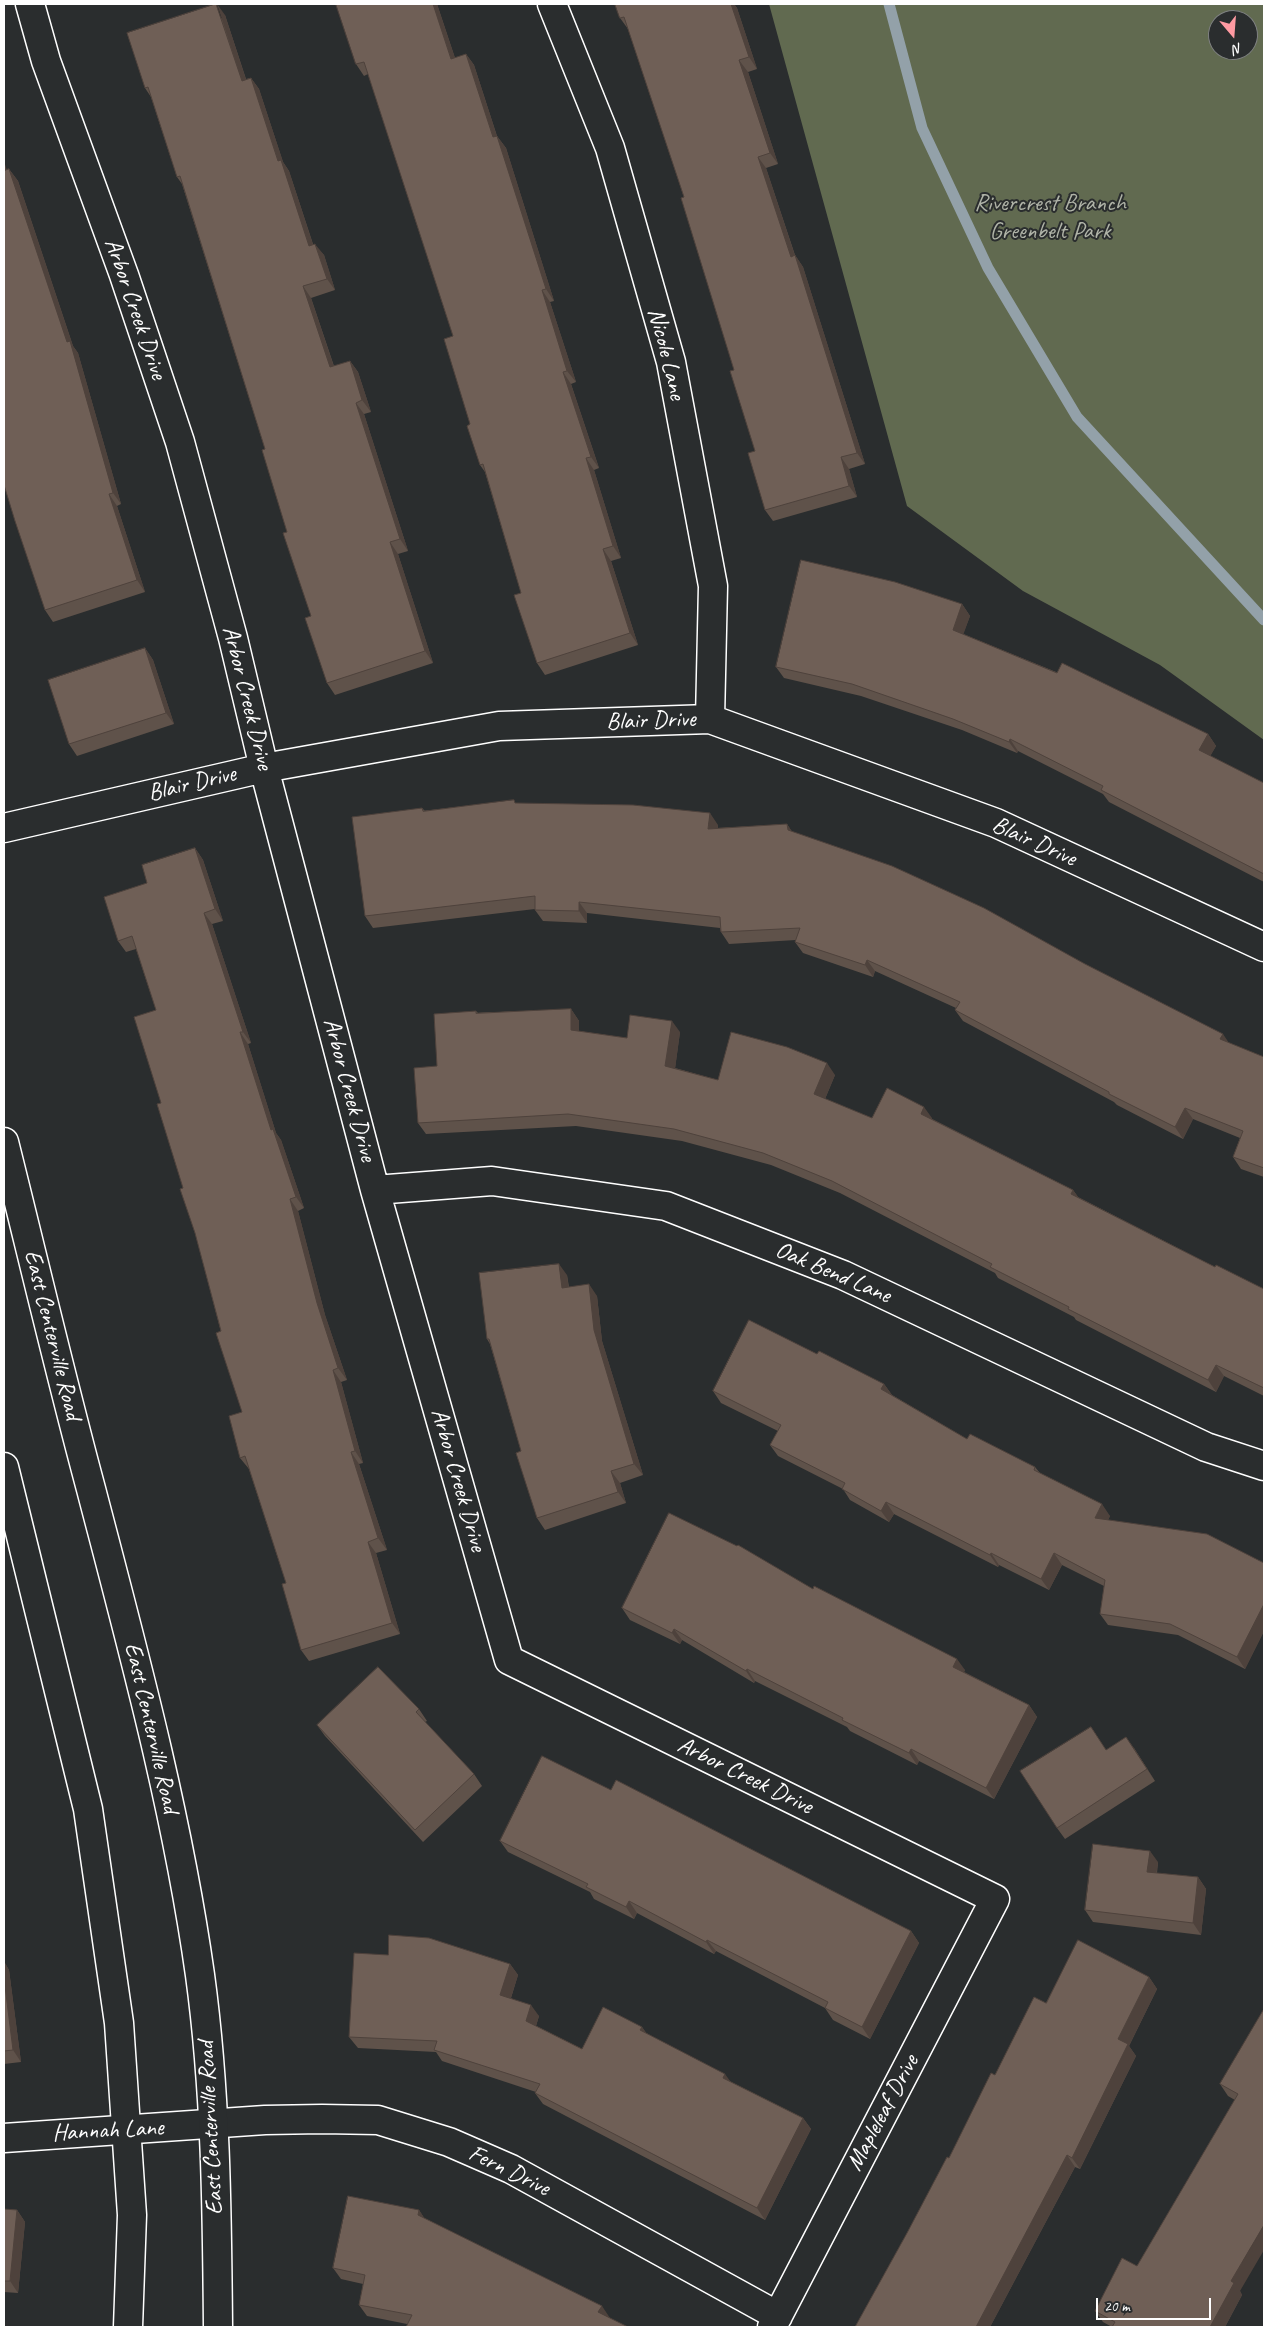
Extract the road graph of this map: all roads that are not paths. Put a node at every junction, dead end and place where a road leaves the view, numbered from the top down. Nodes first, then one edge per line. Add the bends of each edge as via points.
1 (30, 4) edge
2 (552, 4) edge
3 (710, 719) junction
4 (264, 768) junction
5 (4, 828) edge
6 (1264, 947) edge
7 (4, 1142) edge
8 (375, 1190) junction
9 (1264, 1466) edge
10 (4, 1467) edge
11 (995, 1899) joint
12 (213, 2125) junction
13 (128, 2130) junction
14 (4, 2138) edge
15 (775, 2321) edge
16 (128, 2327) edge
17 (218, 2327) edge

1 - 4 street, Arbor Creek Drive via 46,61 124,275 180,442
2 - 3 street, Nicole Lane via 610,148 671,362 714,586
3 - 4 street, Blair Drive via 499,726
3 - 6 street, Blair Drive via 996,823
4 - 5 street, Blair Drive
4 - 8 street, Arbor Creek Drive
7 - 12 street, East Centerville Road via 141,1678 164,1781 200,1977
8 - 9 street, Oak Bend Lane via 492,1181 666,1206 843,1275 1206,1447
8 - 11 street, Arbor Creek Drive via 509,1660
10 - 13 street via 88,1810 119,2023
11 - 15 street, Mapleleaf Drive
12 - 13 street, Hannah Lane
12 - 15 street, Fern Drive via 265,2120 378,2120 449,2142 511,2169
12 - 17 street, East Centerville Road via 217,2183
13 - 14 street, Hannah Lane
13 - 16 street via 132,2214

